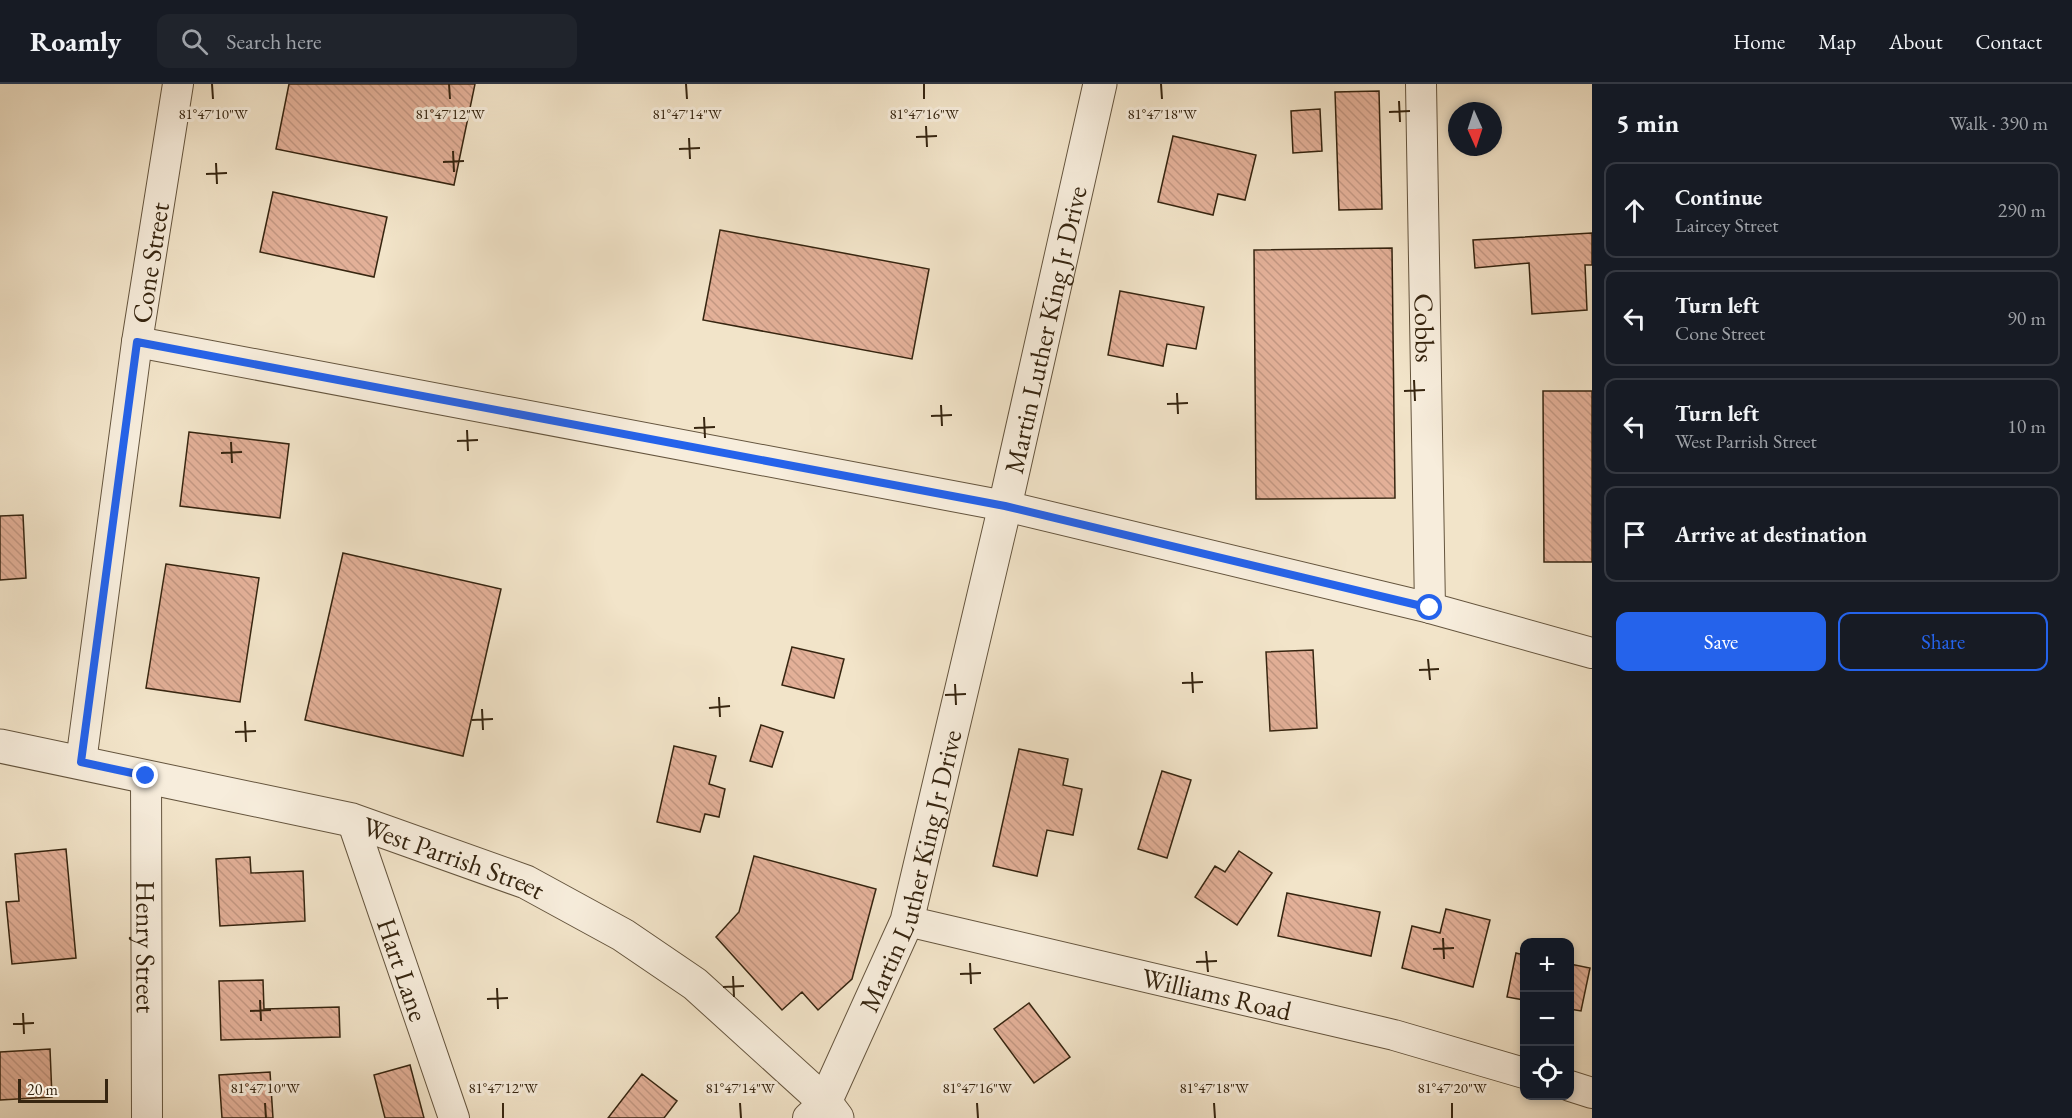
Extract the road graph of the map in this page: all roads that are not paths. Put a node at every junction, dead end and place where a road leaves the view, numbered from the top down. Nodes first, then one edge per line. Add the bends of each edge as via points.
1 (178, 84) edge
2 (1100, 84) edge
3 (1421, 84) edge
4 (137, 342) junction
5 (1005, 506) junction
6 (1430, 608) junction
7 (1592, 653) edge
8 (0, 746) edge
9 (81, 762) junction
10 (146, 776) junction
11 (352, 820) junction
12 (907, 921) junction
13 (1520, 1072) edge
14 (1574, 1088) edge
15 (1592, 1093) edge
16 (823, 1113) edge
17 (147, 1118) edge
18 (453, 1118) edge

1 - 4 street, Cone Street
2 - 5 street, Martin Luther King Jr Drive
3 - 6 street, Cobbs
4 - 5 street
4 - 9 street, Cone Street
5 - 6 street
5 - 12 street, Martin Luther King Jr Drive
6 - 7 street
8 - 9 street, West Parrish Street
9 - 10 street, West Parrish Street
10 - 11 street, West Parrish Street
10 - 17 street, Henry Street
11 - 16 street, West Parrish Street via 526,882 623,935 695,984
11 - 18 street, Hart Lane
12 - 13 street, Williams Road via 1394,1035
12 - 16 street, Martin Luther King Jr Drive
14 - 15 street

